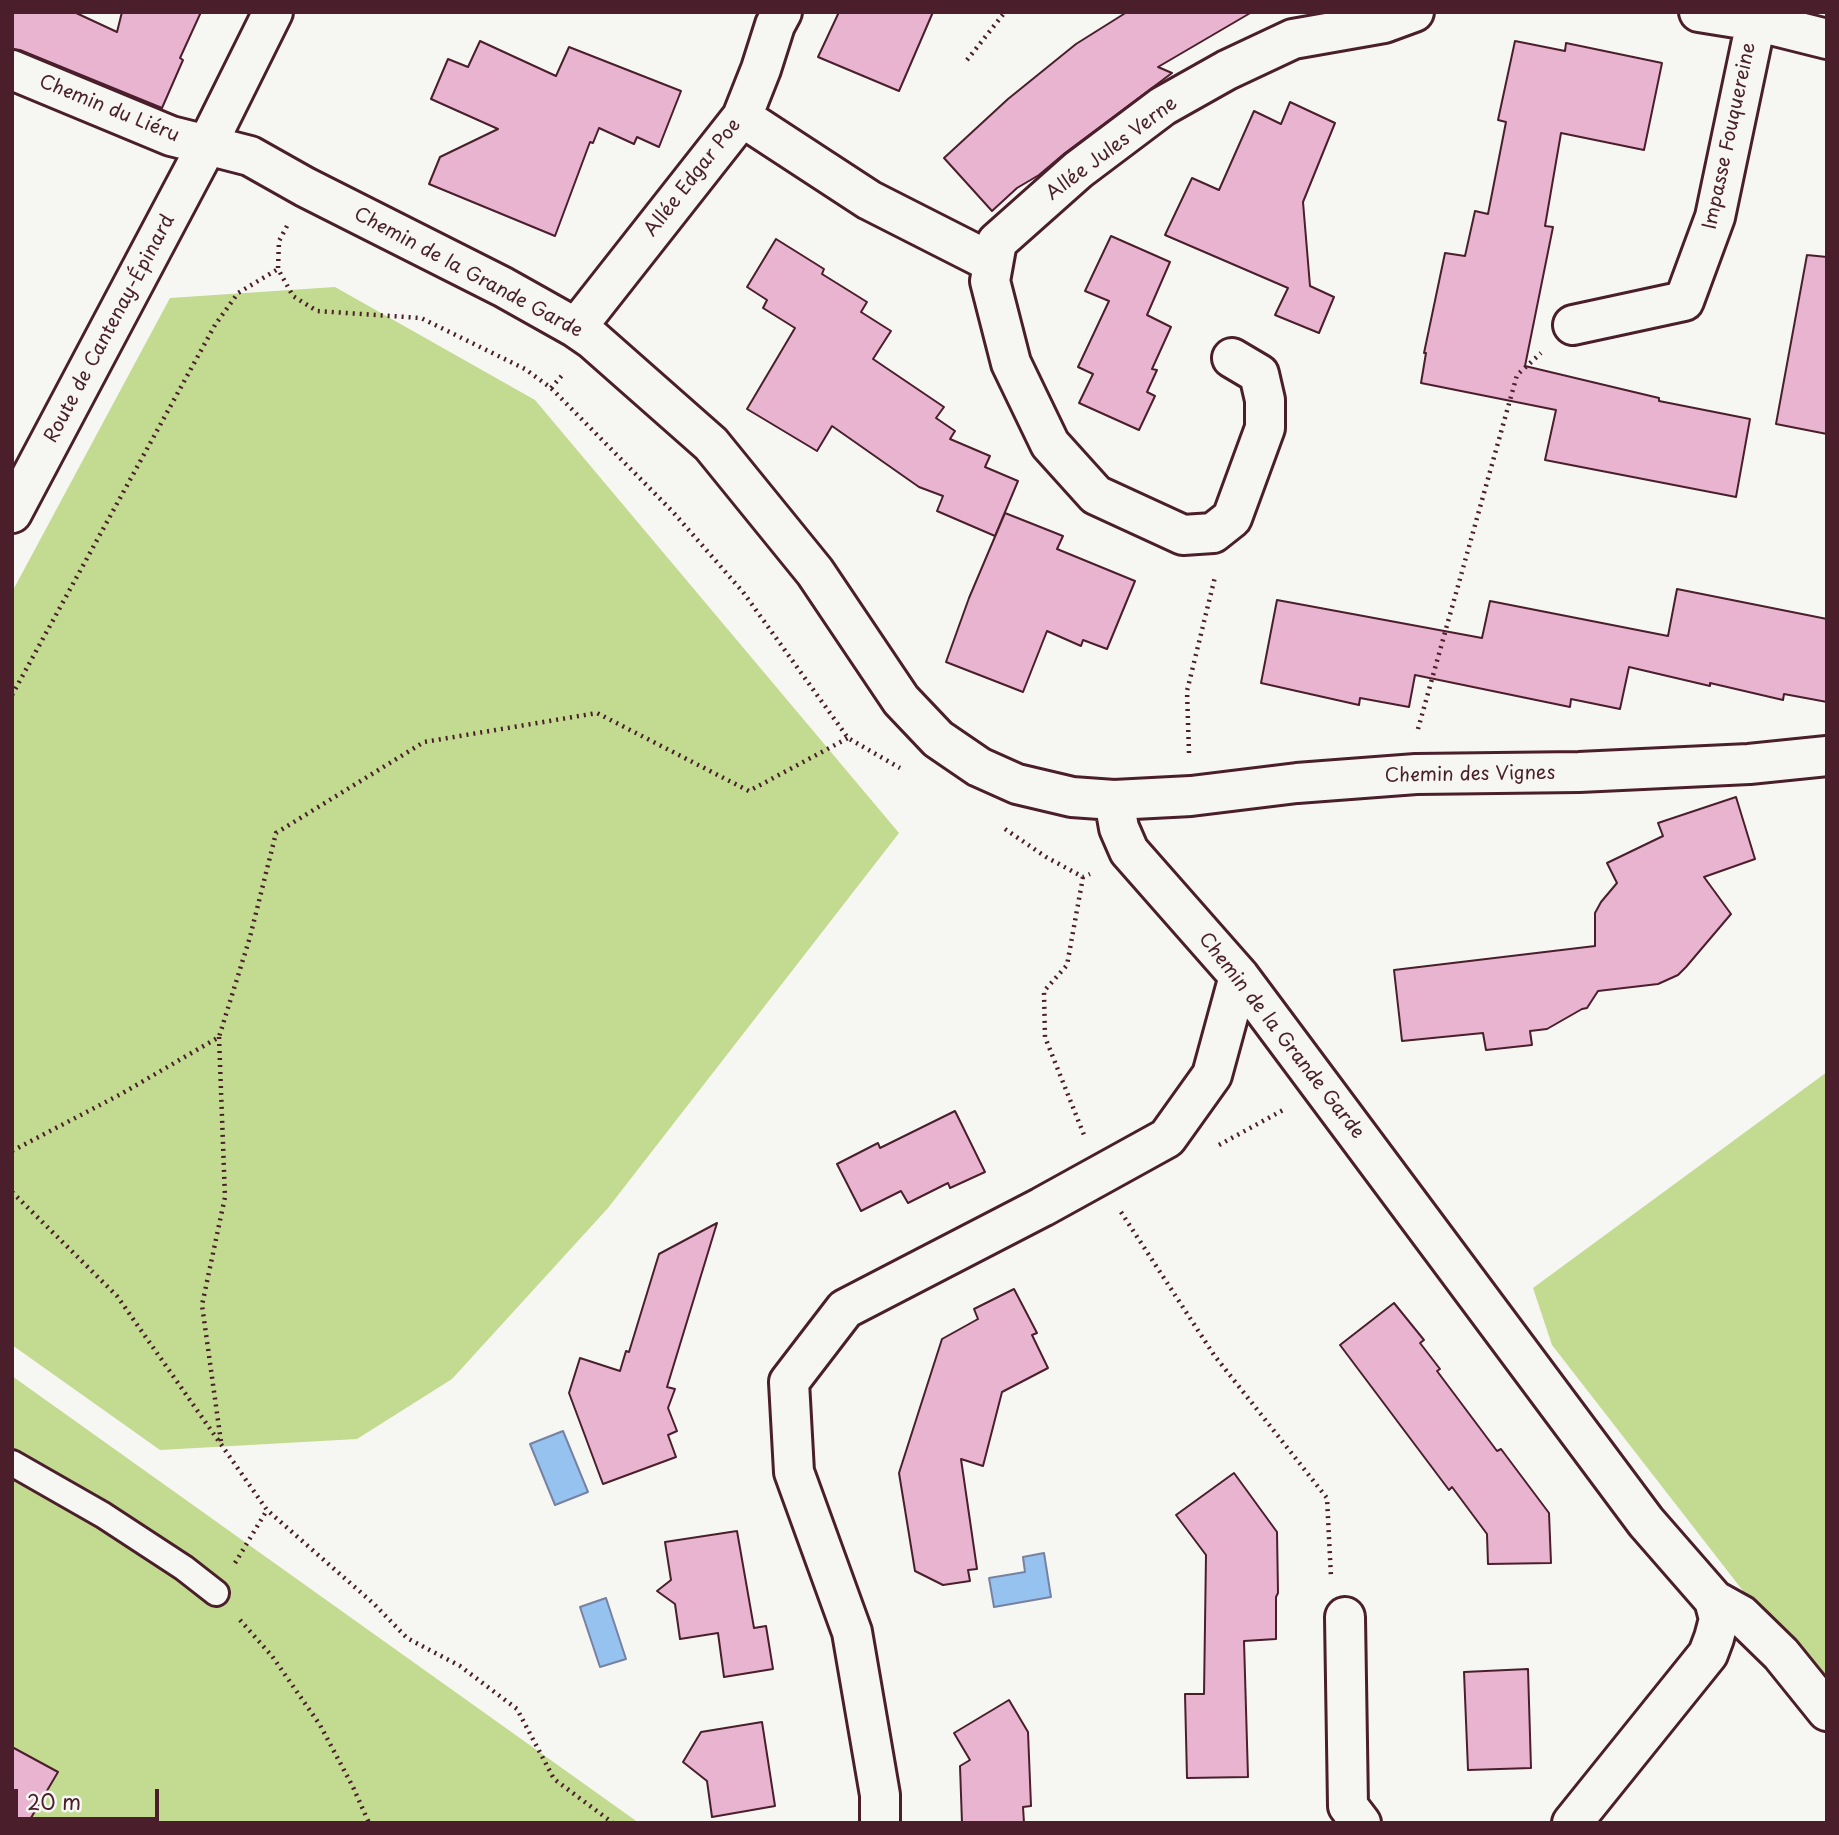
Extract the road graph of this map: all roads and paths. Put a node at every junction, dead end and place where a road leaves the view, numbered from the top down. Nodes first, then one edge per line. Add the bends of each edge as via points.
1 (273, 12) edge
2 (1005, 12) edge
3 (1414, 12) edge
4 (1699, 12) edge
5 (771, 17) edge
6 (1756, 17) edge
7 (1827, 39) edge
8 (967, 60) dead end
9 (12, 70) edge
10 (742, 117) junction
11 (207, 145) junction
12 (305, 187) junction
13 (993, 263) junction
14 (278, 269) junction
15 (1573, 325) joint
16 (576, 328) junction
17 (1232, 358) dead end
18 (12, 513) edge
19 (1213, 533) junction
20 (12, 695) edge
21 (848, 738) junction
22 (1827, 756) edge
23 (907, 772) dead end
24 (1416, 774) junction
25 (1191, 796) junction
26 (1114, 800) junction
27 (1001, 826) dead end
28 (1129, 851) junction
29 (1083, 877) junction
30 (1239, 976) junction
31 (219, 1037) junction
32 (12, 1152) edge
33 (1100, 1174) junction
34 (12, 1192) edge
35 (221, 1444) junction
36 (12, 1463) edge
37 (267, 1510) junction
38 (216, 1593) junction
39 (1714, 1600) junction
40 (1345, 1617) joint
41 (1827, 1711) edge
42 (369, 1823) edge
43 (612, 1823) edge
44 (880, 1823) edge
45 (1361, 1823) edge
46 (1572, 1823) edge

1 - 11 street, Route de Cantenay-Épinard
2 - 8 path
3 - 13 street, Allée Jules Verne via 1384,23 1293,39 1163,106 1078,170 997,242
4 - 6 street
5 - 10 street, Allée Edgar Poe via 761,69
6 - 7 street
6 - 15 street, Impasse Fouquereine via 1715,216 1684,301
9 - 11 street, Chemin du Liéru via 171,136
10 - 13 street via 869,200
10 - 16 street, Allée Edgar Poe
11 - 12 street, Chemin de la Grande Garde via 250,156
11 - 18 street, Route de Cantenay-Épinard
12 - 14 path via 279,241
12 - 16 street, Chemin de la Grande Garde
13 - 19 street, Allée Jules Verne via 990,281 1011,363 1050,444 1097,495 1184,535
14 - 20 path via 238,293 215,325
14 - 21 path via 293,296 317,311 421,318 525,369 551,388 673,512 743,592
15 - 24 path via 1517,375 1415,739
16 - 26 street, Chemin de la Grande Garde via 711,444 815,572 901,700 937,740 1017,784 1072,797
17 - 19 street via 1259,374 1265,428 1232,518
19 - 25 path via 1218,563 1187,691
21 - 23 path
21 - 31 path via 749,791 597,713 424,742 276,833
22 - 24 street, Chemin des Vignes via 1579,772
24 - 25 street, Chemin des Vignes
25 - 26 street, Chemin des Vignes
26 - 28 street, Chemin de la Grande Garde
27 - 29 path
28 - 29 path
28 - 30 street, Chemin de la Grande Garde
29 - 33 path via 1067,965 1044,991 1045,1037
30 - 33 street via 1212,1075 1167,1138
30 - 39 street, Chemin de la Grande Garde via 1646,1522
31 - 32 path
31 - 35 path via 225,1197 201,1305
33 - 40 path via 1214,1355 1326,1498 1331,1587
33 - 44 street via 845,1309 789,1382 794,1472 852,1632 880,1795
34 - 35 path via 117,1296
35 - 37 path
36 - 38 lane via 103,1515
37 - 38 path
37 - 43 path via 407,1637 460,1666 517,1709 554,1779
38 - 42 path via 272,1656 320,1725
39 - 41 street, Chemin de la Grande Garde via 1741,1615 1781,1654
39 - 46 street via 1719,1619 1708,1654
40 - 45 street via 1348,1806

